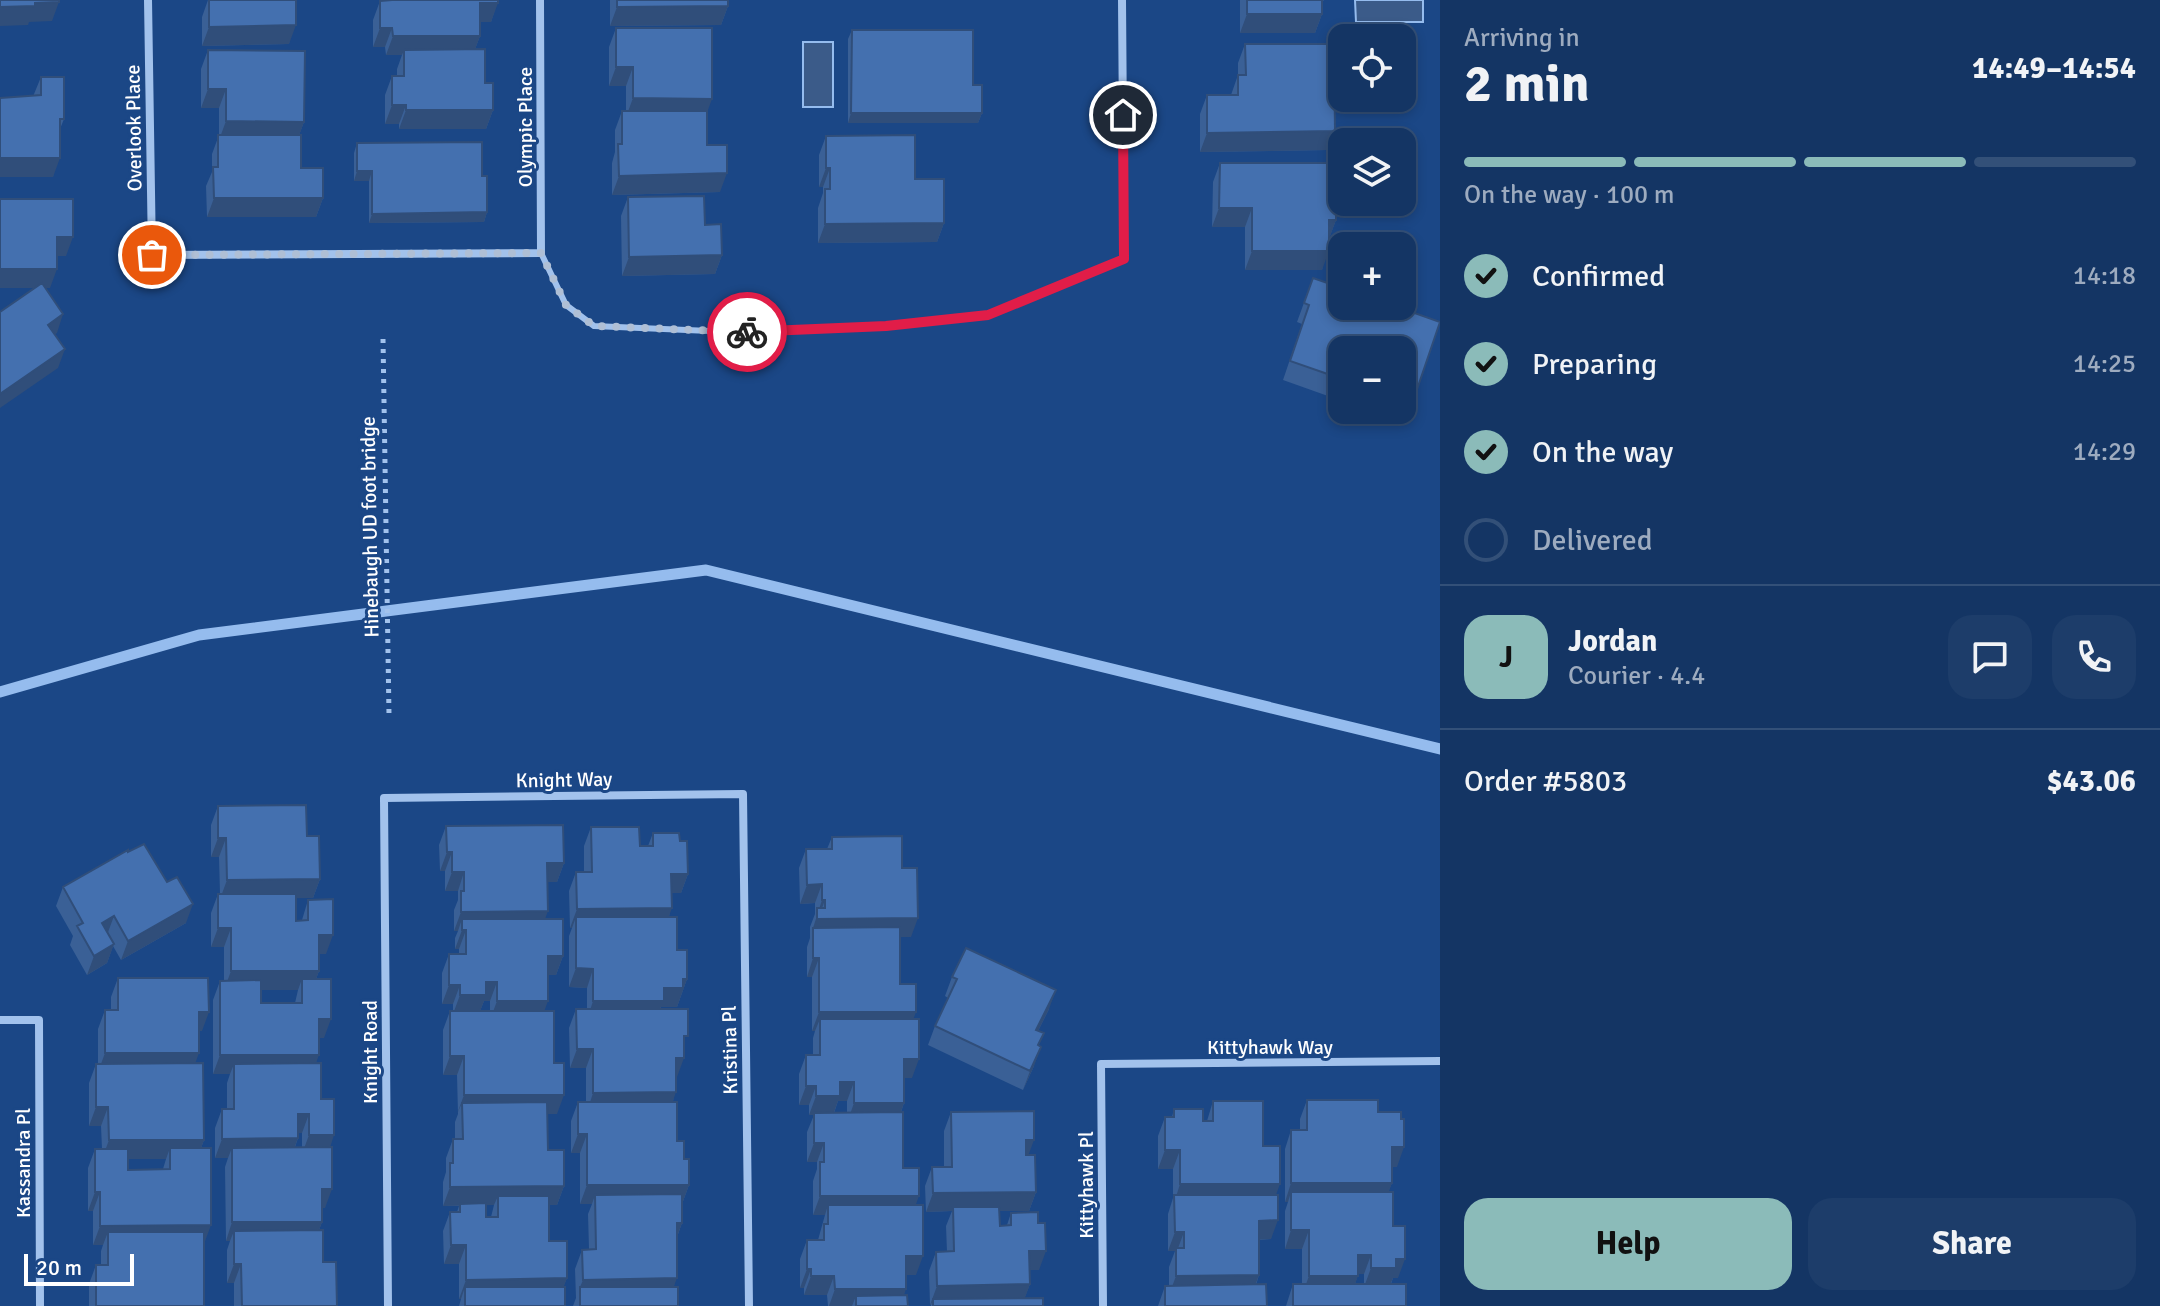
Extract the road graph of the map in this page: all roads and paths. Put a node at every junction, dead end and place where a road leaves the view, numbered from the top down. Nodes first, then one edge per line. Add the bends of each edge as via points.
1 (148, 0) edge
2 (540, 0) edge
3 (1122, 0) edge
4 (541, 253) junction
5 (1124, 259) joint
6 (383, 339) dead end
7 (389, 715) dead end
8 (743, 794) joint
9 (384, 798) joint
10 (0, 1020) edge
11 (1440, 1061) edge
12 (1101, 1064) joint
13 (40, 1306) edge
14 (388, 1306) edge
15 (749, 1306) edge
16 (1103, 1306) edge

1 - 4 street, Overlook Place via 152,255
2 - 4 street, Olympic Place
3 - 5 street
4 - 5 lane via 566,305 594,326 756,333 988,315
6 - 7 path, Hinebaugh UD foot bridge
8 - 9 street, Knight Way
8 - 15 street, Kristina Pl
9 - 14 street, Knight Road
10 - 13 street, Kassandra Pl via 39,1020
11 - 12 street, Kittyhawk Way
12 - 16 street, Kittyhawk Pl

